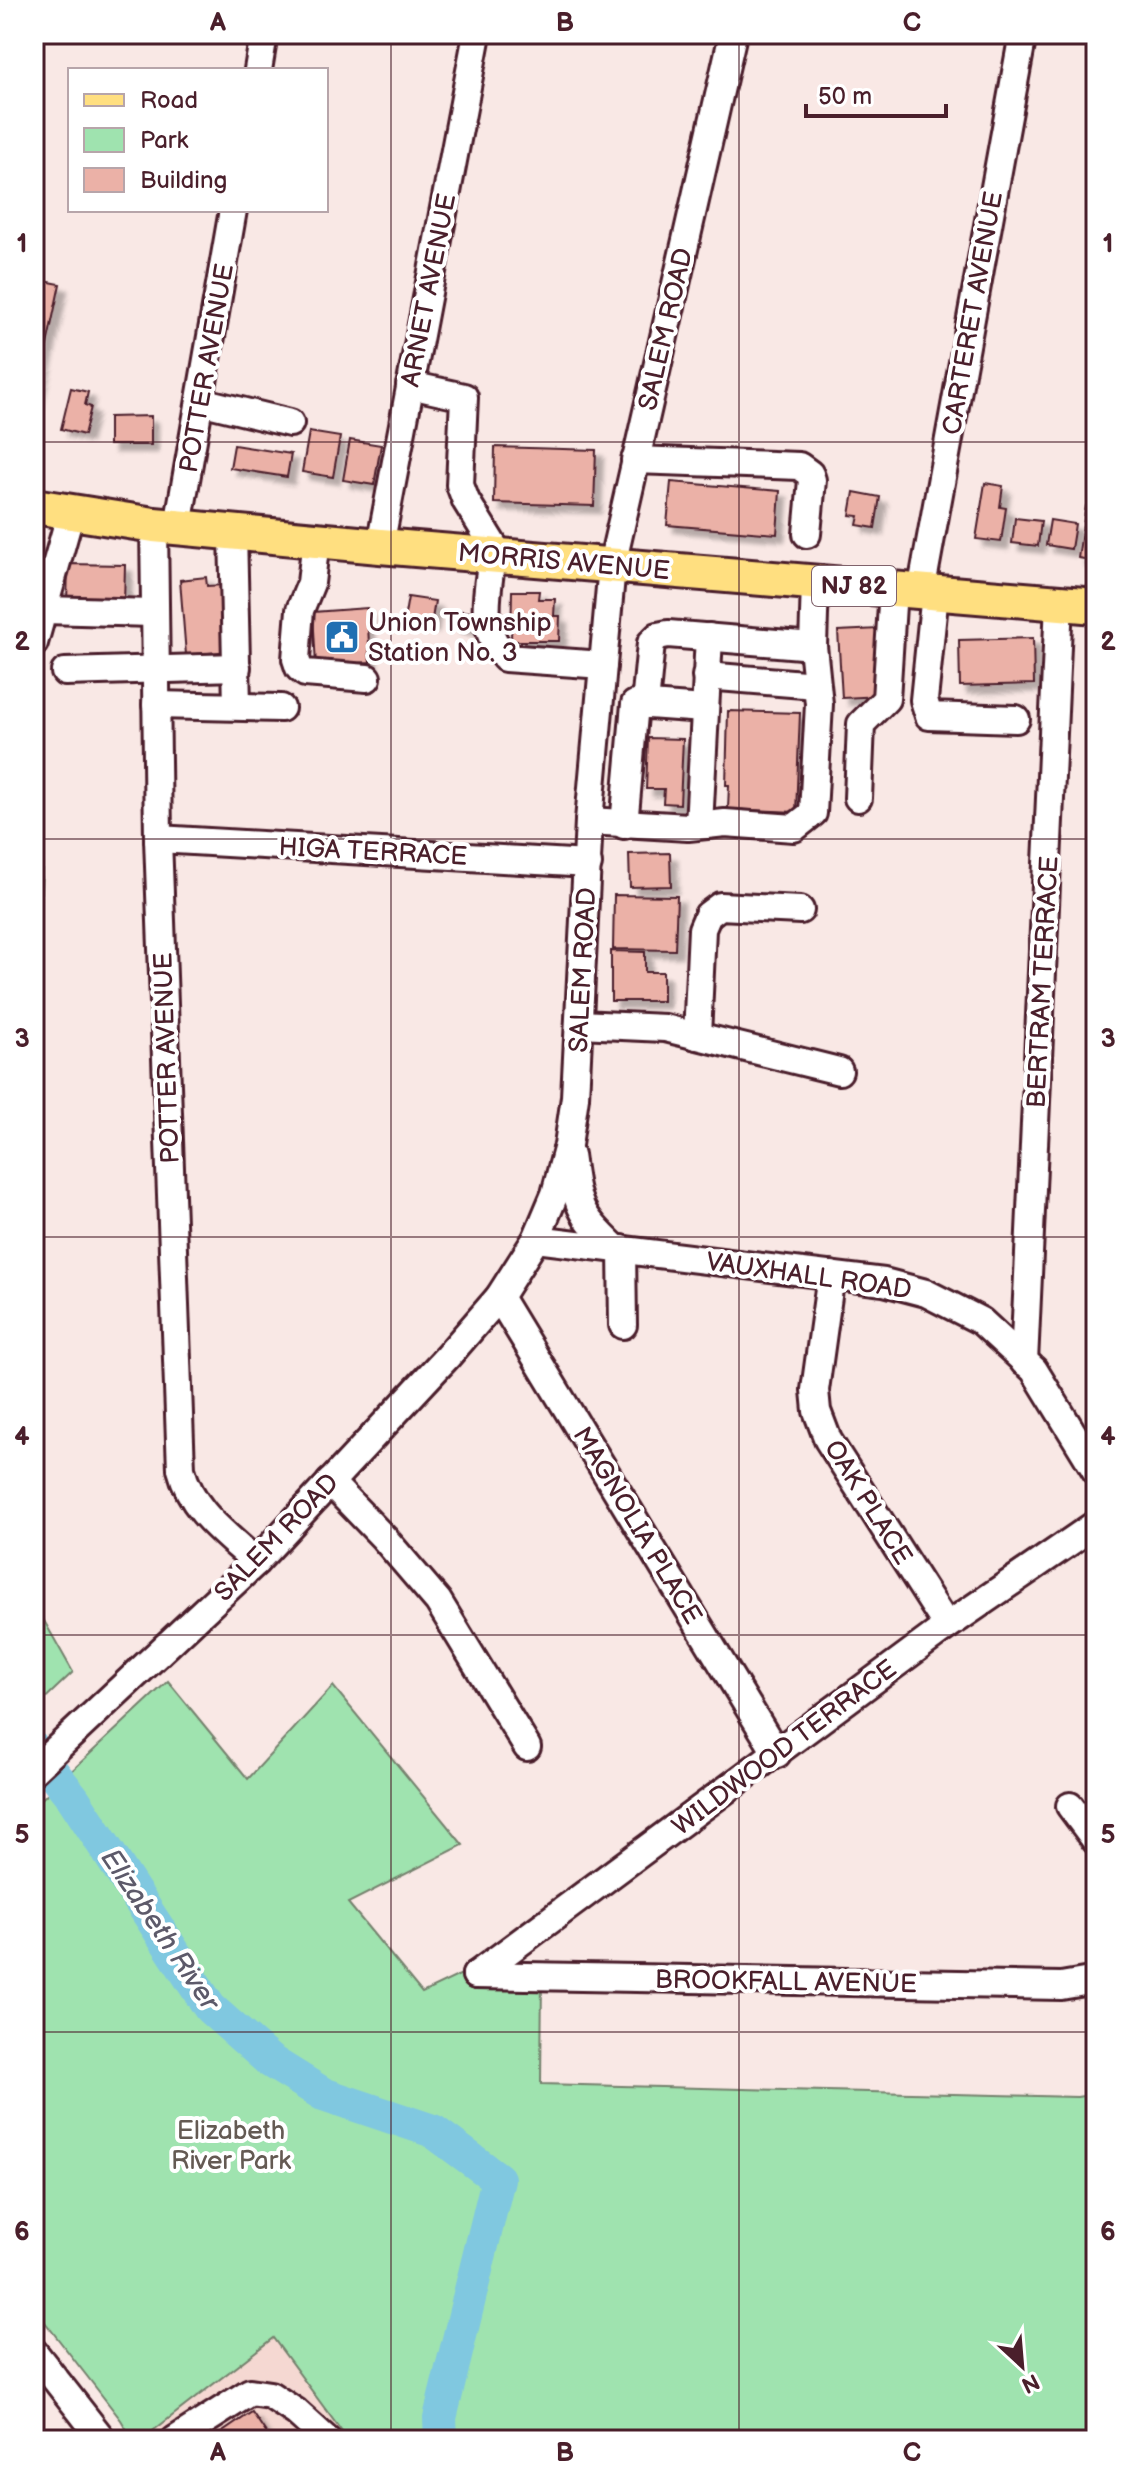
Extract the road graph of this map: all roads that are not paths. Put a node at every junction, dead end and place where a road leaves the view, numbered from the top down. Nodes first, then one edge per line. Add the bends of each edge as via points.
1 (264, 34) edge
2 (477, 34) edge
3 (733, 34) edge
4 (1023, 34) edge
5 (258, 68) edge
6 (233, 212) edge
7 (410, 385) junction
8 (200, 401) junction
9 (290, 423) dead end
10 (635, 460) junction
11 (34, 506) edge
12 (71, 512) junction
13 (166, 526) junction
14 (233, 532) junction
15 (807, 534) dead end
16 (316, 539) junction
17 (380, 546) junction
18 (496, 556) junction
19 (612, 565) junction
20 (815, 583) junction
21 (916, 591) junction
22 (1059, 603) junction
23 (1096, 606) edge
24 (44, 610) junction
25 (153, 613) junction
26 (709, 637) junction
27 (34, 643) edge
28 (813, 646) junction
29 (603, 665) junction
30 (237, 667) junction
31 (155, 669) junction
32 (65, 672) dead end
33 (706, 676) junction
34 (367, 678) dead end
35 (816, 685) junction
36 (640, 704) junction
37 (156, 705) junction
38 (237, 706) junction
39 (281, 708) dead end
40 (704, 709) junction
41 (1016, 719) dead end
42 (858, 798) dead end
43 (589, 821) junction
44 (624, 825) junction
45 (699, 825) junction
46 (158, 839) junction
47 (588, 864) junction
48 (800, 910) dead end
49 (579, 1024) junction
50 (697, 1036) junction
51 (839, 1071) dead end
52 (568, 1145) junction
53 (536, 1239) junction
54 (619, 1249) junction
55 (831, 1275) junction
56 (499, 1297) junction
57 (623, 1325) dead end
58 (1024, 1362) junction
59 (1096, 1471) edge
60 (330, 1482) junction
61 (1096, 1524) edge
62 (256, 1562) junction
63 (947, 1626) junction
64 (527, 1747) dead end
65 (777, 1754) junction
66 (34, 1770) edge
67 (1070, 1806) dead end
68 (1096, 1841) edge
69 (476, 1975) joint
70 (1096, 1980) edge
71 (34, 2352) edge
72 (98, 2438) edge
73 (175, 2440) edge
74 (327, 2440) edge

1 - 5 street
2 - 7 street, ARNET AVENUE
3 - 10 street, SALEM ROAD
4 - 21 street, CARTERET AVENUE
6 - 8 street, POTTER AVENUE
7 - 17 street, ARNET AVENUE
7 - 18 street via 464,397 460,485
8 - 9 street
8 - 13 street, POTTER AVENUE
10 - 15 street via 799,466 812,480
10 - 19 street, SALEM ROAD
11 - 12 main road, MORRIS AVENUE / NJ 82
12 - 13 main road, MORRIS AVENUE / NJ 82
12 - 24 street
13 - 14 main road, MORRIS AVENUE / NJ 82
13 - 25 street, POTTER AVENUE
14 - 16 main road, MORRIS AVENUE / NJ 82
14 - 30 street
16 - 17 main road, MORRIS AVENUE / NJ 82
16 - 34 street via 311,583 300,610 299,668 305,673
17 - 18 main road, MORRIS AVENUE / NJ 82
18 - 19 main road, MORRIS AVENUE / NJ 82
18 - 29 street via 485,621 505,658
19 - 20 main road, MORRIS AVENUE / NJ 82
19 - 29 street, SALEM ROAD
20 - 21 main road, MORRIS AVENUE / NJ 82
20 - 28 street
21 - 22 main road, MORRIS AVENUE / NJ 82
21 - 41 street via 929,716
21 - 42 street via 886,699 861,724
22 - 23 main road, MORRIS AVENUE / NJ 82
22 - 58 street, BERTRAM TERRACE
24 - 25 street
24 - 27 street
25 - 31 street, POTTER AVENUE
26 - 28 street
26 - 33 street
26 - 36 street via 658,636 651,643
28 - 35 street
29 - 43 street, SALEM ROAD
30 - 31 street
30 - 38 street
31 - 32 street
31 - 37 street, POTTER AVENUE
33 - 35 street
33 - 40 street
35 - 45 street via 813,813 794,828
36 - 40 street
36 - 44 street
37 - 38 street
37 - 46 street, POTTER AVENUE
38 - 39 street
40 - 45 street
43 - 44 street
43 - 47 street, SALEM ROAD
44 - 45 street
46 - 47 street, HIGA TERRACE
46 - 62 street, POTTER AVENUE via 181,1469 197,1507
47 - 49 street, SALEM ROAD
48 - 50 street via 720,906 708,915 702,929
49 - 50 street via 665,1028
49 - 52 street, SALEM ROAD
50 - 51 street
52 - 53 street, SALEM ROAD
52 - 54 street via 576,1200 592,1226
53 - 54 street, VAUXHALL ROAD
53 - 56 street, SALEM ROAD
54 - 55 street, VAUXHALL ROAD
54 - 57 street
55 - 58 street, VAUXHALL ROAD via 926,1293 981,1321
55 - 63 street, OAK PLACE via 815,1390 817,1411 828,1440
56 - 60 street, SALEM ROAD
56 - 65 street, MAGNOLIA PLACE
58 - 59 street, VAUXHALL ROAD
60 - 62 street, SALEM ROAD
60 - 64 street via 438,1601
61 - 63 street, WILDWOOD TERRACE
62 - 66 street, SALEM ROAD
63 - 65 street, WILDWOOD TERRACE
65 - 69 street, WILDWOOD TERRACE
67 - 68 street
69 - 70 street, BROOKFALL AVENUE via 1061,1986
71 - 72 street
73 - 74 street via 250,2392 270,2395

